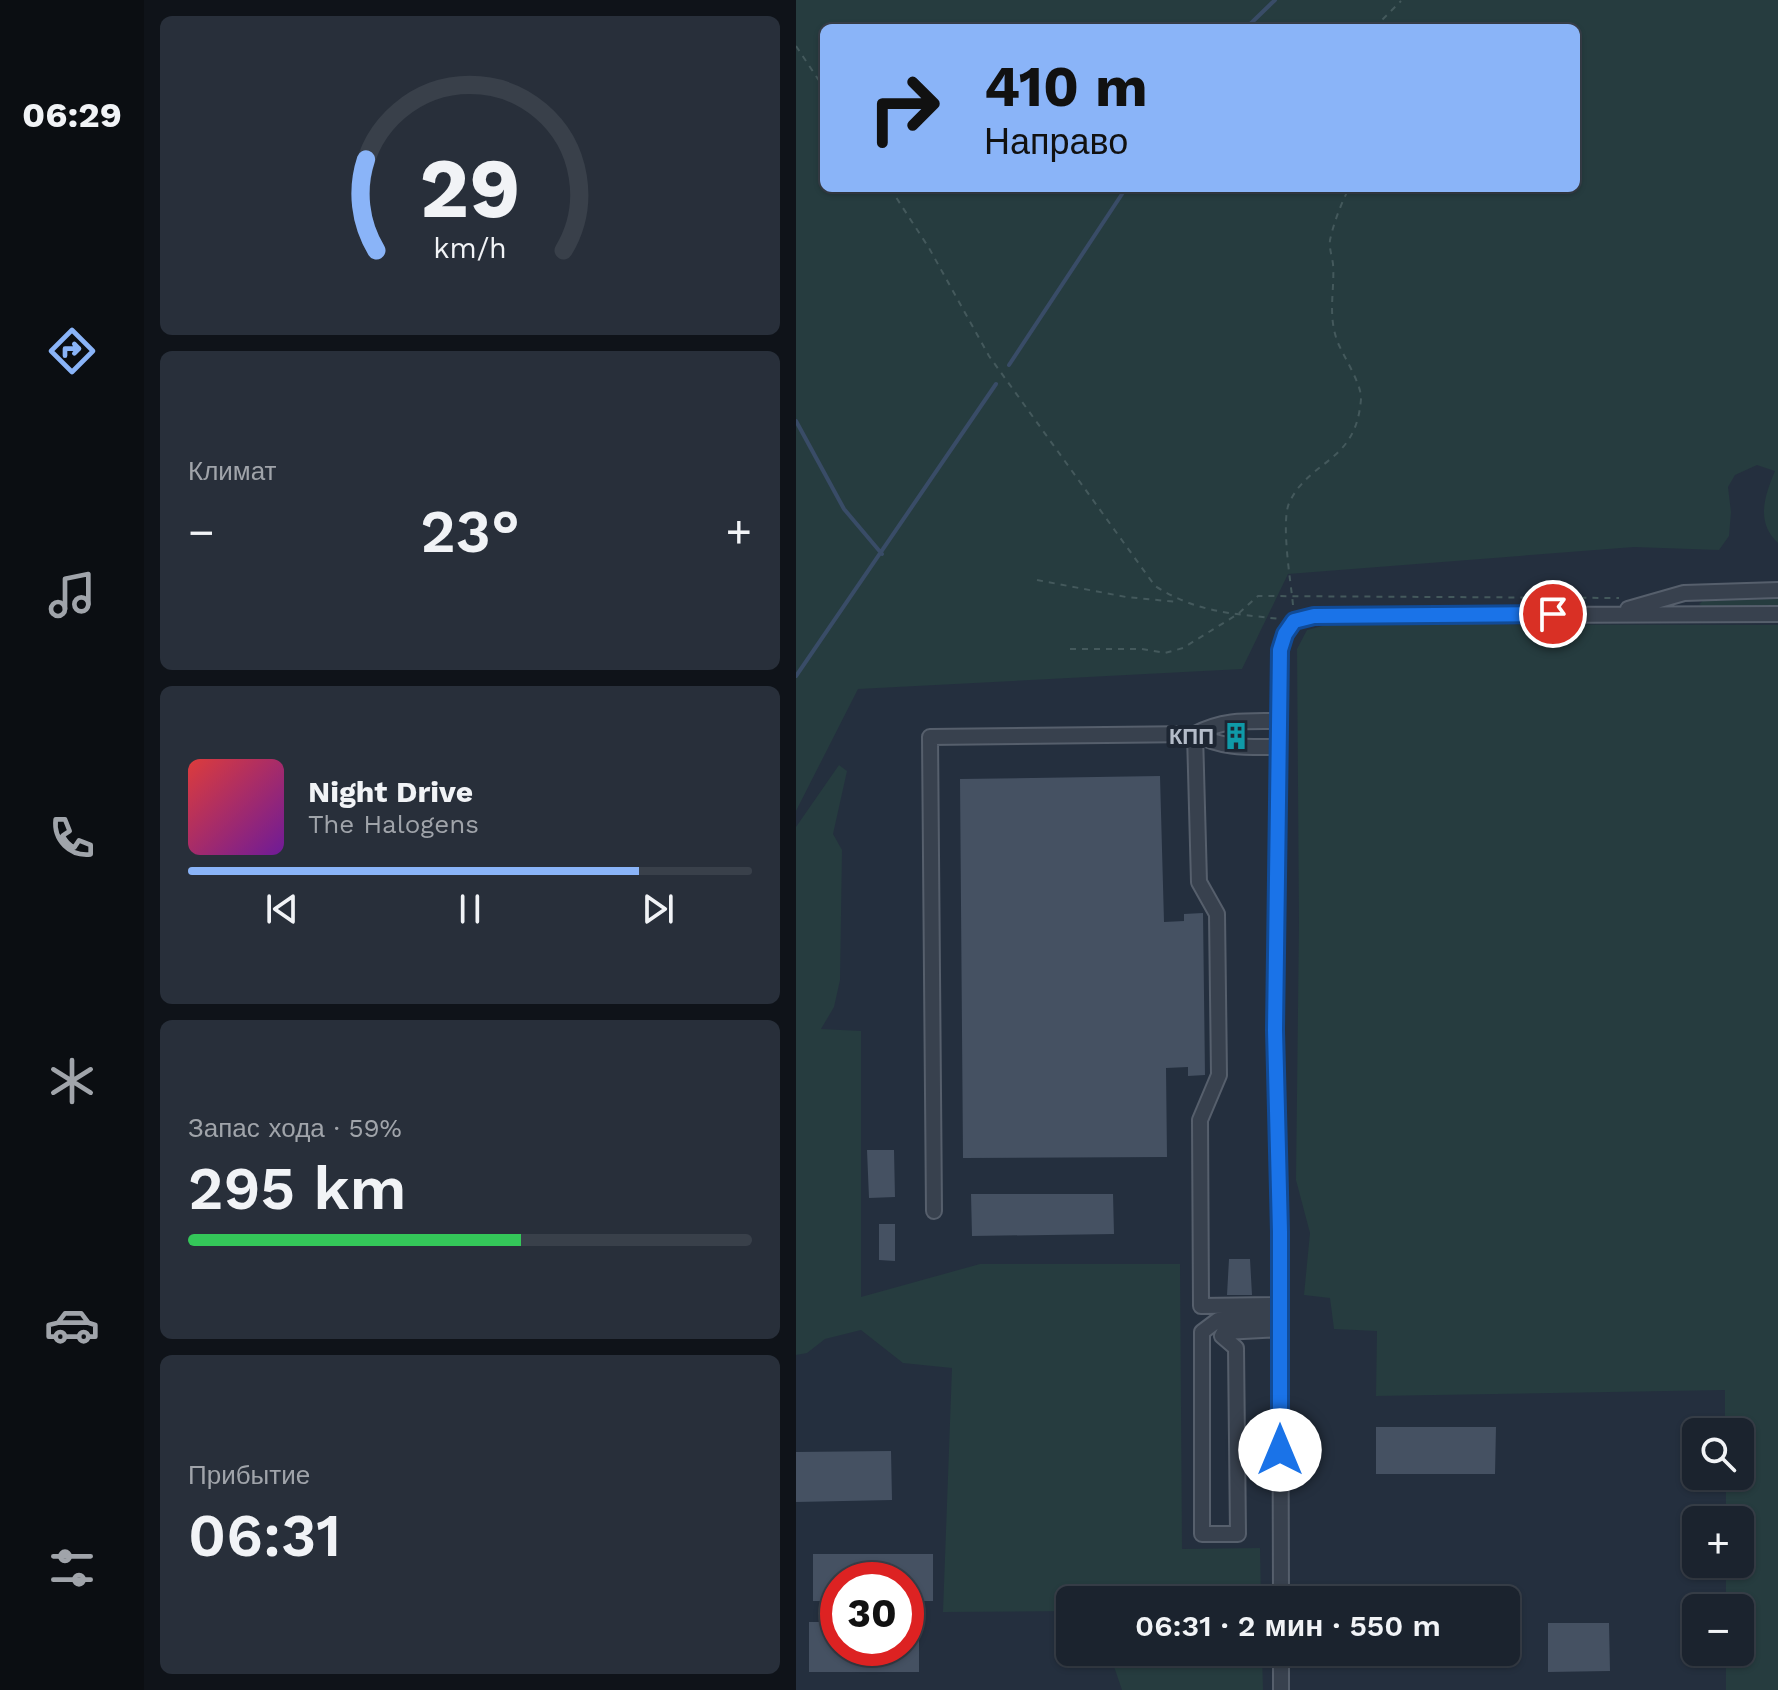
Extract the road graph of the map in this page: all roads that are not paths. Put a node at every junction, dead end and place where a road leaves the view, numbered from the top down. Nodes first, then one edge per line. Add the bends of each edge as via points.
1 (1778, 590) edge
2 (1612, 613) junction
3 (1778, 614) edge
4 (1279, 721) junction
5 (1195, 734) junction
6 (1278, 747) junction
7 (934, 1211) dead end
8 (1280, 1317) junction
9 (1202, 1332) junction
10 (1224, 1332) junction
11 (1281, 1586) edge
12 (1281, 1666) edge
13 (1281, 1690) edge

1 - 2 street via 1684,593
2 - 3 street
2 - 4 street via 1314,616 1294,621 1280,650
4 - 5 street via 1214,724
4 - 6 street
5 - 6 street via 1234,747
5 - 7 street via 930,737
5 - 8 street via 1199,882 1217,914 1219,1075 1200,1120 1201,1306
6 - 8 street
8 - 9 street via 1218,1320
8 - 10 street
8 - 11 street
9 - 10 street
9 - 10 street via 1202,1534 1238,1534 1236,1348
12 - 13 street

